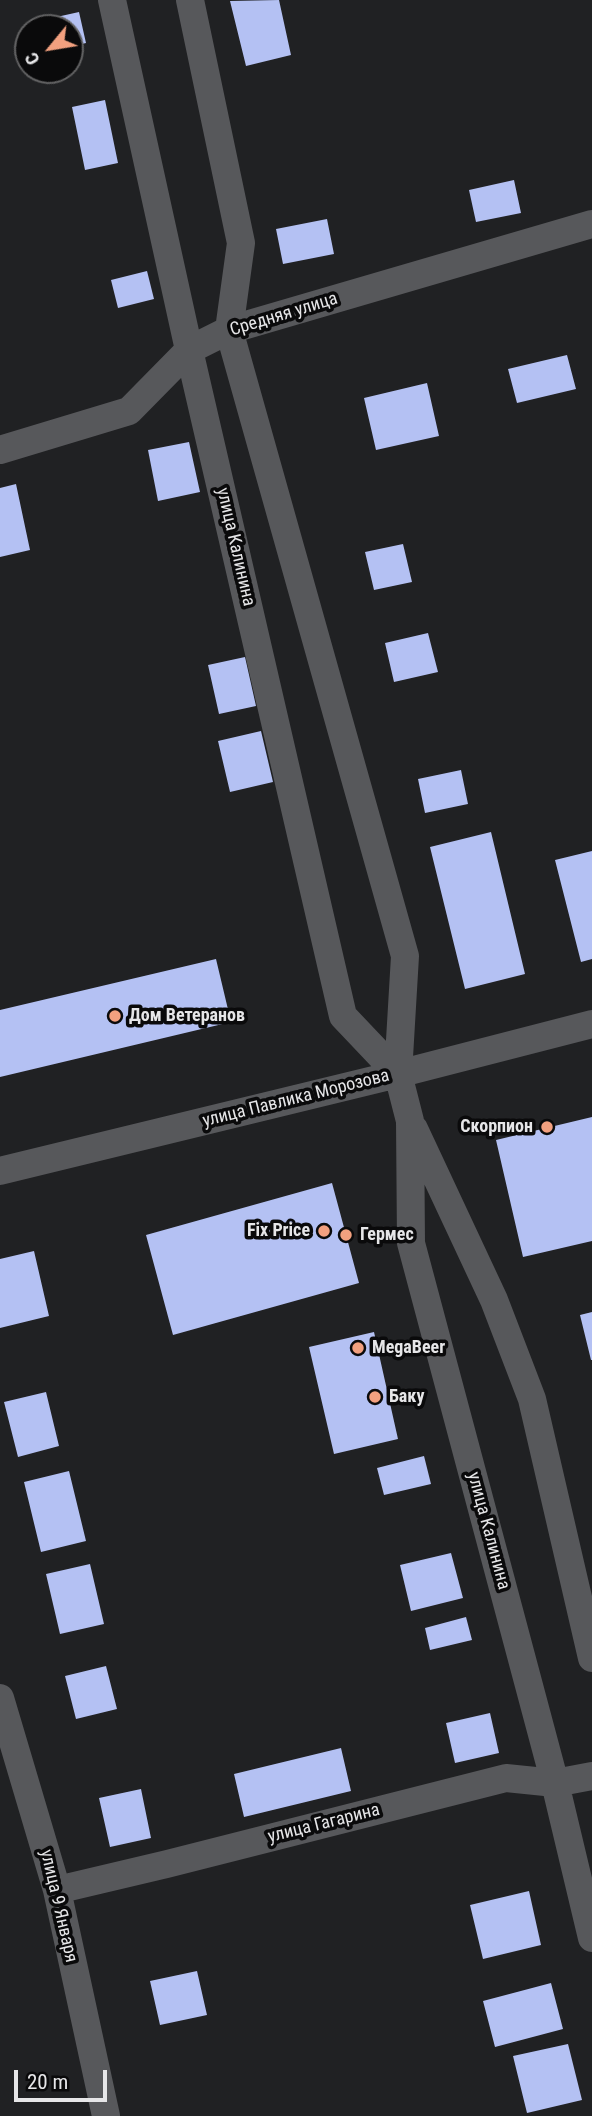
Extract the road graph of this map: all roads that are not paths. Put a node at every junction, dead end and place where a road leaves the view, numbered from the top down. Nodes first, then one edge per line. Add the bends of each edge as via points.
1 (112, 0) edge
2 (190, 0) edge
3 (592, 224) edge
4 (229, 330) junction
5 (189, 350) junction
6 (0, 450) edge
7 (592, 1024) edge
8 (398, 1074) junction
9 (410, 1121) junction
10 (0, 1171) edge
11 (592, 1658) edge
12 (0, 1698) edge
13 (592, 1776) edge
14 (555, 1783) junction
15 (57, 1890) junction
16 (592, 1938) edge
17 (106, 2116) edge

1 - 5 street, улица Калинина
2 - 4 street, улица Калинина via 241,243
3 - 4 street, Средняя улица
4 - 5 street, Средняя улица
4 - 8 street, улица Калинина via 405,956
5 - 6 street, Средняя улица via 129,411
5 - 8 street, улица Калинина via 343,1016
7 - 8 street, улица Павлика Морозова
8 - 9 street, улица Калинина
8 - 10 street, улица Павлика Морозова
9 - 11 street, улица Калинина via 494,1300 532,1399
9 - 14 street, улица Калинина via 411,1244
12 - 15 street, улица 9 Января
13 - 14 street, улица Гагарина
14 - 15 street, улица Гагарина via 506,1778
14 - 16 street, улица Калинина
15 - 17 street, улица 9 Января

